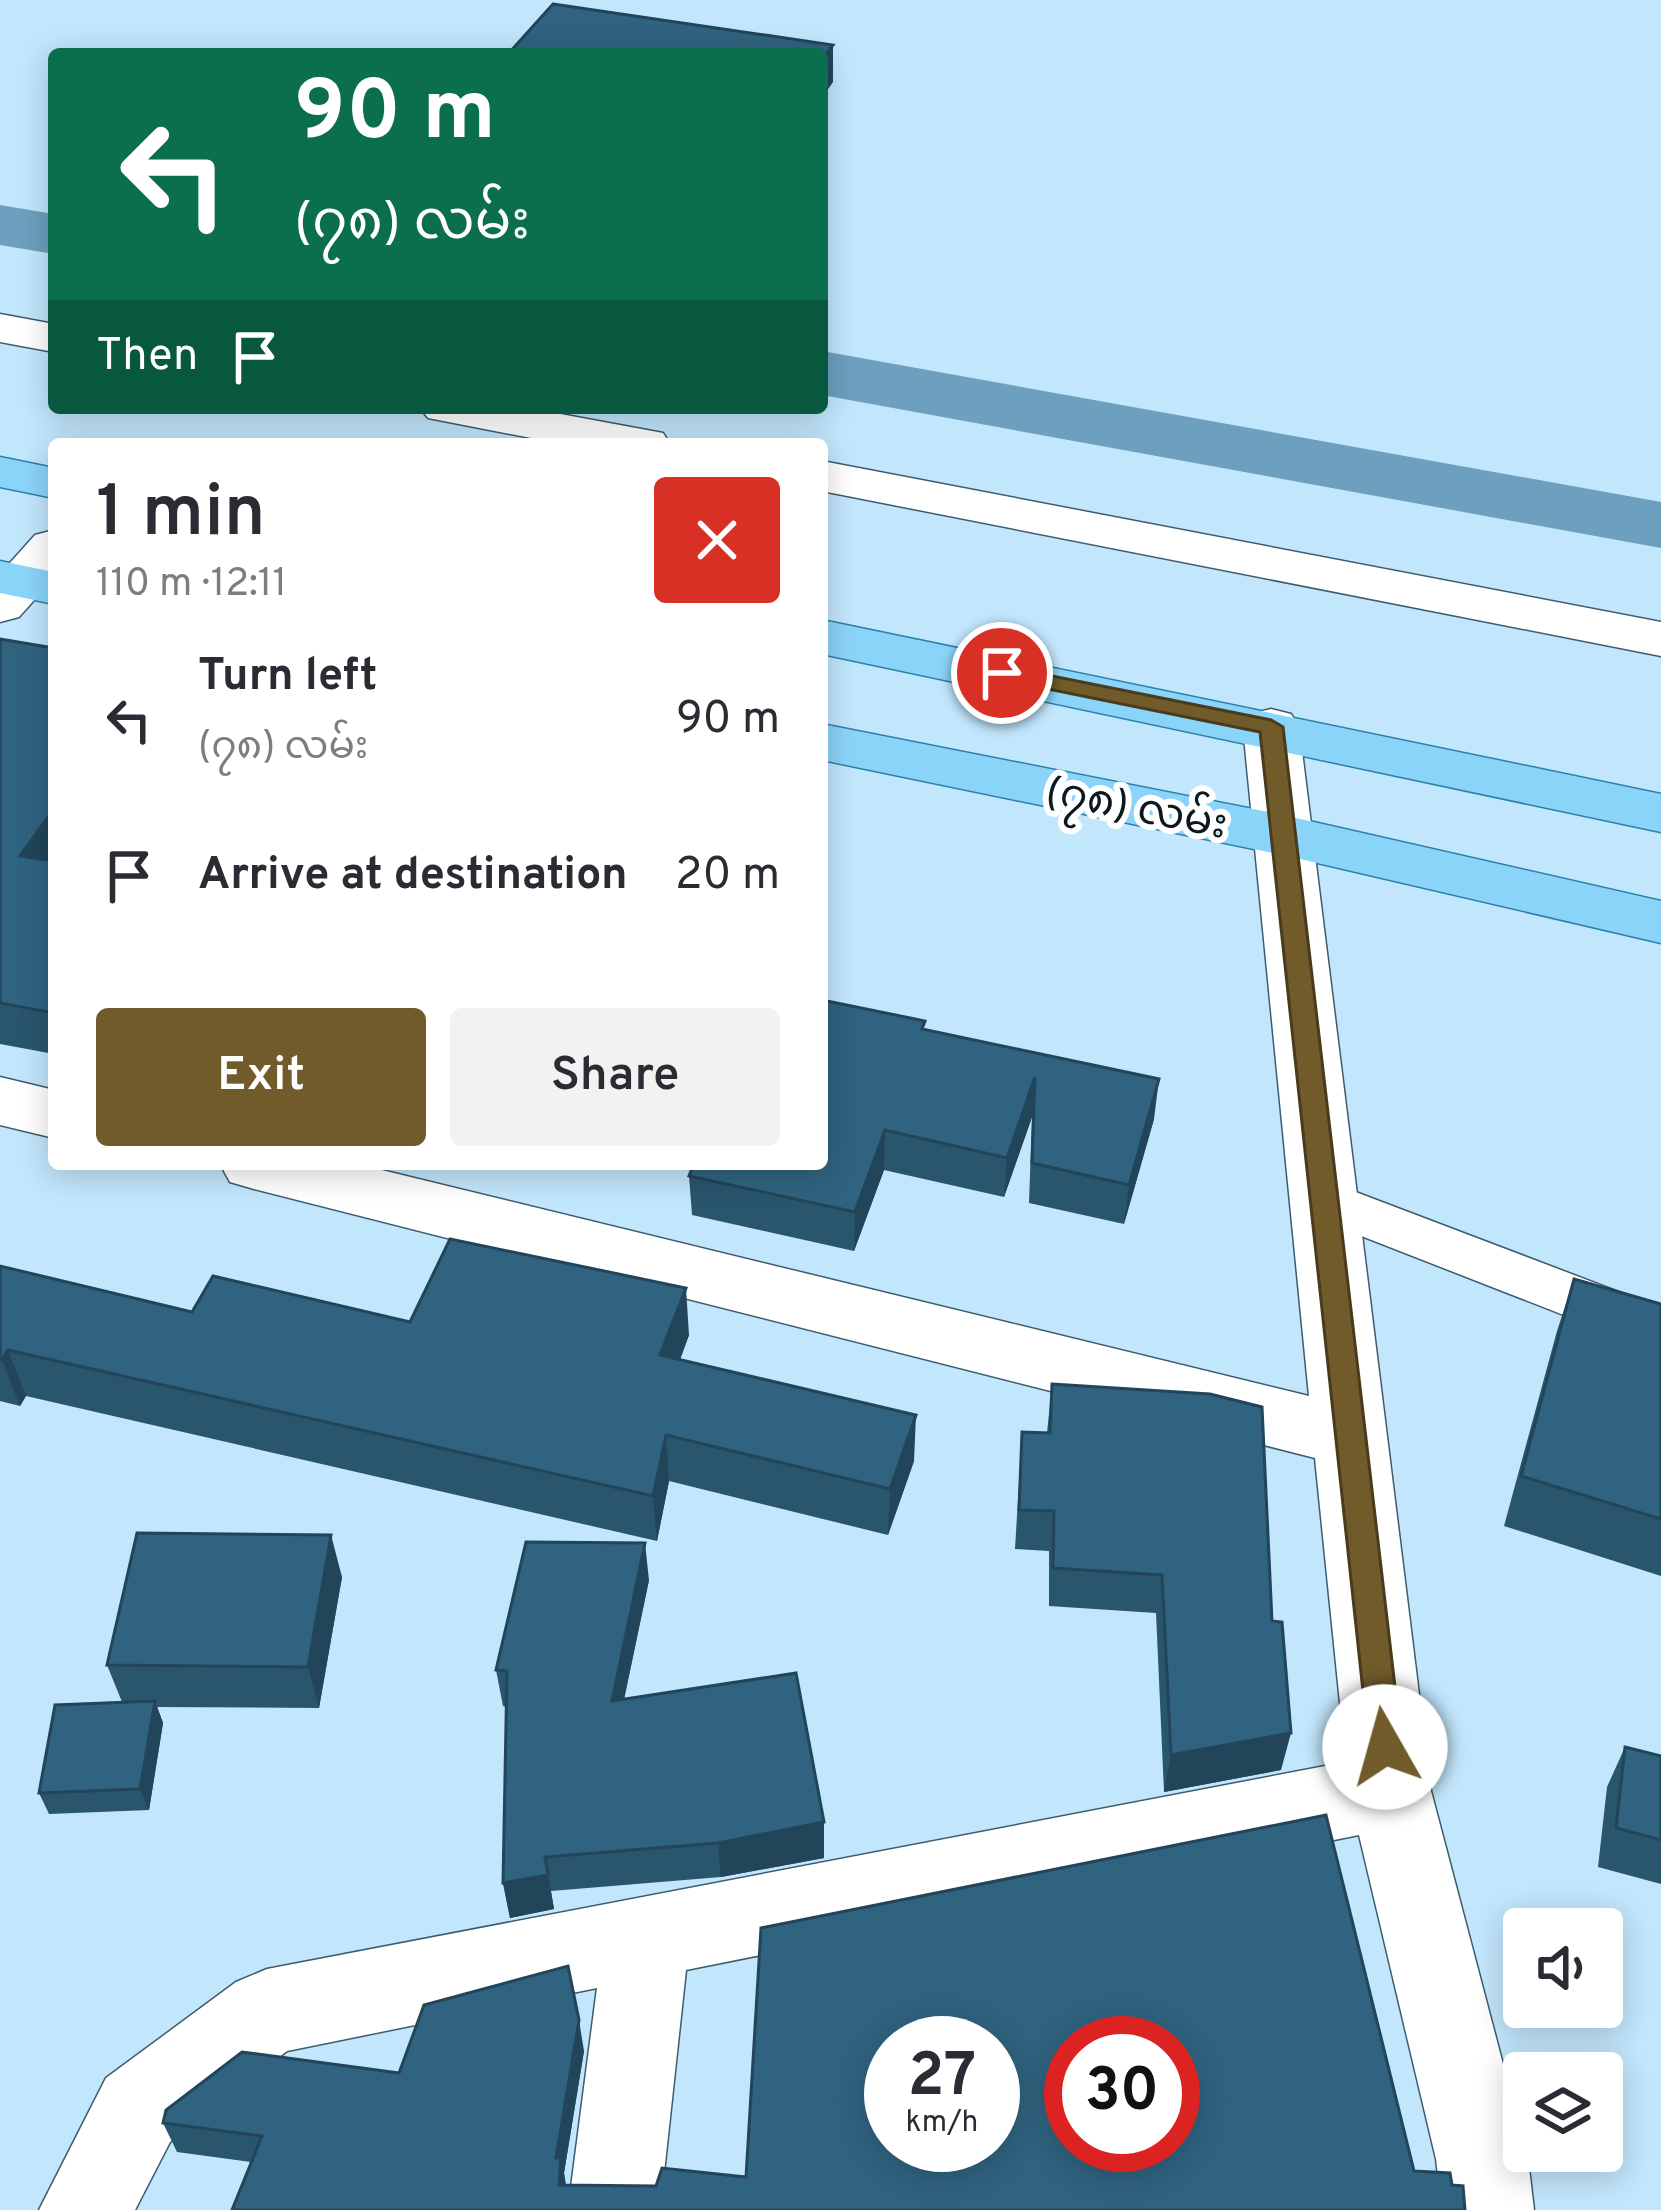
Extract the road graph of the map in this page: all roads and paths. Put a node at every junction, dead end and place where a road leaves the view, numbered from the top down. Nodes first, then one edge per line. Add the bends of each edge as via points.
1 (0, 328) edge
2 (48, 337) edge
3 (478, 414) edge
4 (612, 438) edge
5 (0, 472) edge
6 (828, 477) edge
7 (48, 482) edge
8 (828, 638) edge
9 (1661, 639) edge
10 (1271, 727) junction
11 (828, 743) edge
12 (1661, 813) edge
13 (1283, 835) junction
14 (1661, 922) edge
15 (0, 1101) edge
16 (48, 1113) edge
17 (278, 1170) edge
18 (1324, 1200) junction
19 (1661, 1331) edge
20 (1350, 1436) junction
21 (1390, 1791) junction
22 (647, 1937) junction
23 (85, 2210) edge
24 (614, 2210) edge
25 (1488, 2210) edge

1 - 2 street
3 - 4 street
5 - 7 main road
6 - 9 street
8 - 10 main road
10 - 12 main road
10 - 13 street
11 - 13 main road, (၇၈) လမ်း
13 - 14 main road, (၇၈) လမ်း
13 - 18 street
15 - 16 street
17 - 20 street
18 - 19 lane
18 - 20 street
20 - 21 street
21 - 22 street
21 - 25 street
22 - 23 street via 267,2012 138,2110
22 - 24 street

